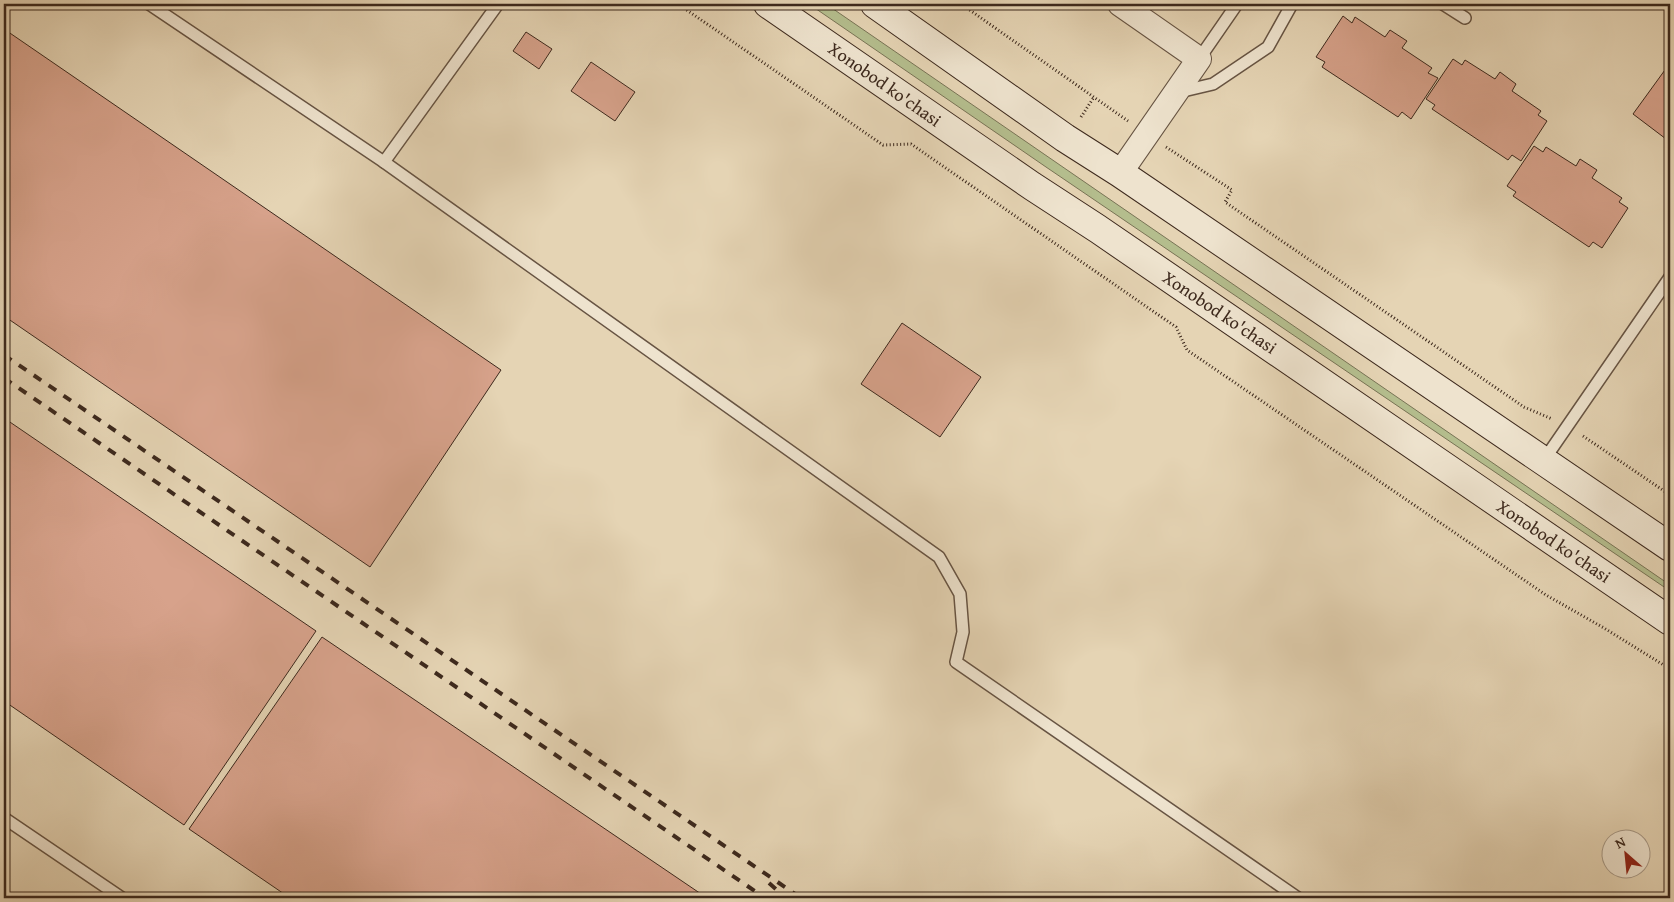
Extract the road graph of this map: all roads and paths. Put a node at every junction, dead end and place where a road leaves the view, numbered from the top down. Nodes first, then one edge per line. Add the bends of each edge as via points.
1 (150, 4) edge
2 (498, 4) edge
3 (678, 4) edge
4 (768, 4) edge
5 (875, 4) edge
6 (961, 4) edge
7 (1120, 4) edge
8 (1237, 4) edge
9 (1292, 4) edge
10 (1443, 4) edge
11 (1465, 18) dead end
12 (1199, 59) junction
13 (1175, 93) junction
14 (1094, 97) junction
15 (1080, 117) dead end
16 (1146, 134) junction
17 (384, 162) junction
18 (1120, 173) junction
19 (1670, 277) edge
20 (1568, 426) junction
21 (1544, 460) junction
22 (1670, 495) edge
23 (1670, 546) edge
24 (1670, 621) edge
25 (1670, 670) edge
26 (4, 818) edge
27 (122, 898) edge
28 (1298, 898) edge

1 - 17 lane
2 - 17 lane
3 - 25 path via 883,145 911,144 1176,327 1187,350 1546,595
4 - 24 street, Xonobod ko'chasi
5 - 18 street
6 - 14 path
7 - 12 street
8 - 12 lane
9 - 13 lane via 1268,46 1214,84
10 - 11 lane
12 - 13 street
13 - 16 street
14 - 15 path
14 - 16 path
16 - 18 street
16 - 20 path via 1232,190 1225,202 1282,242 1524,407
17 - 28 lane via 939,557 960,594 963,632 956,662
18 - 21 street
19 - 20 lane
20 - 21 lane
20 - 22 path
21 - 23 street
26 - 27 lane

